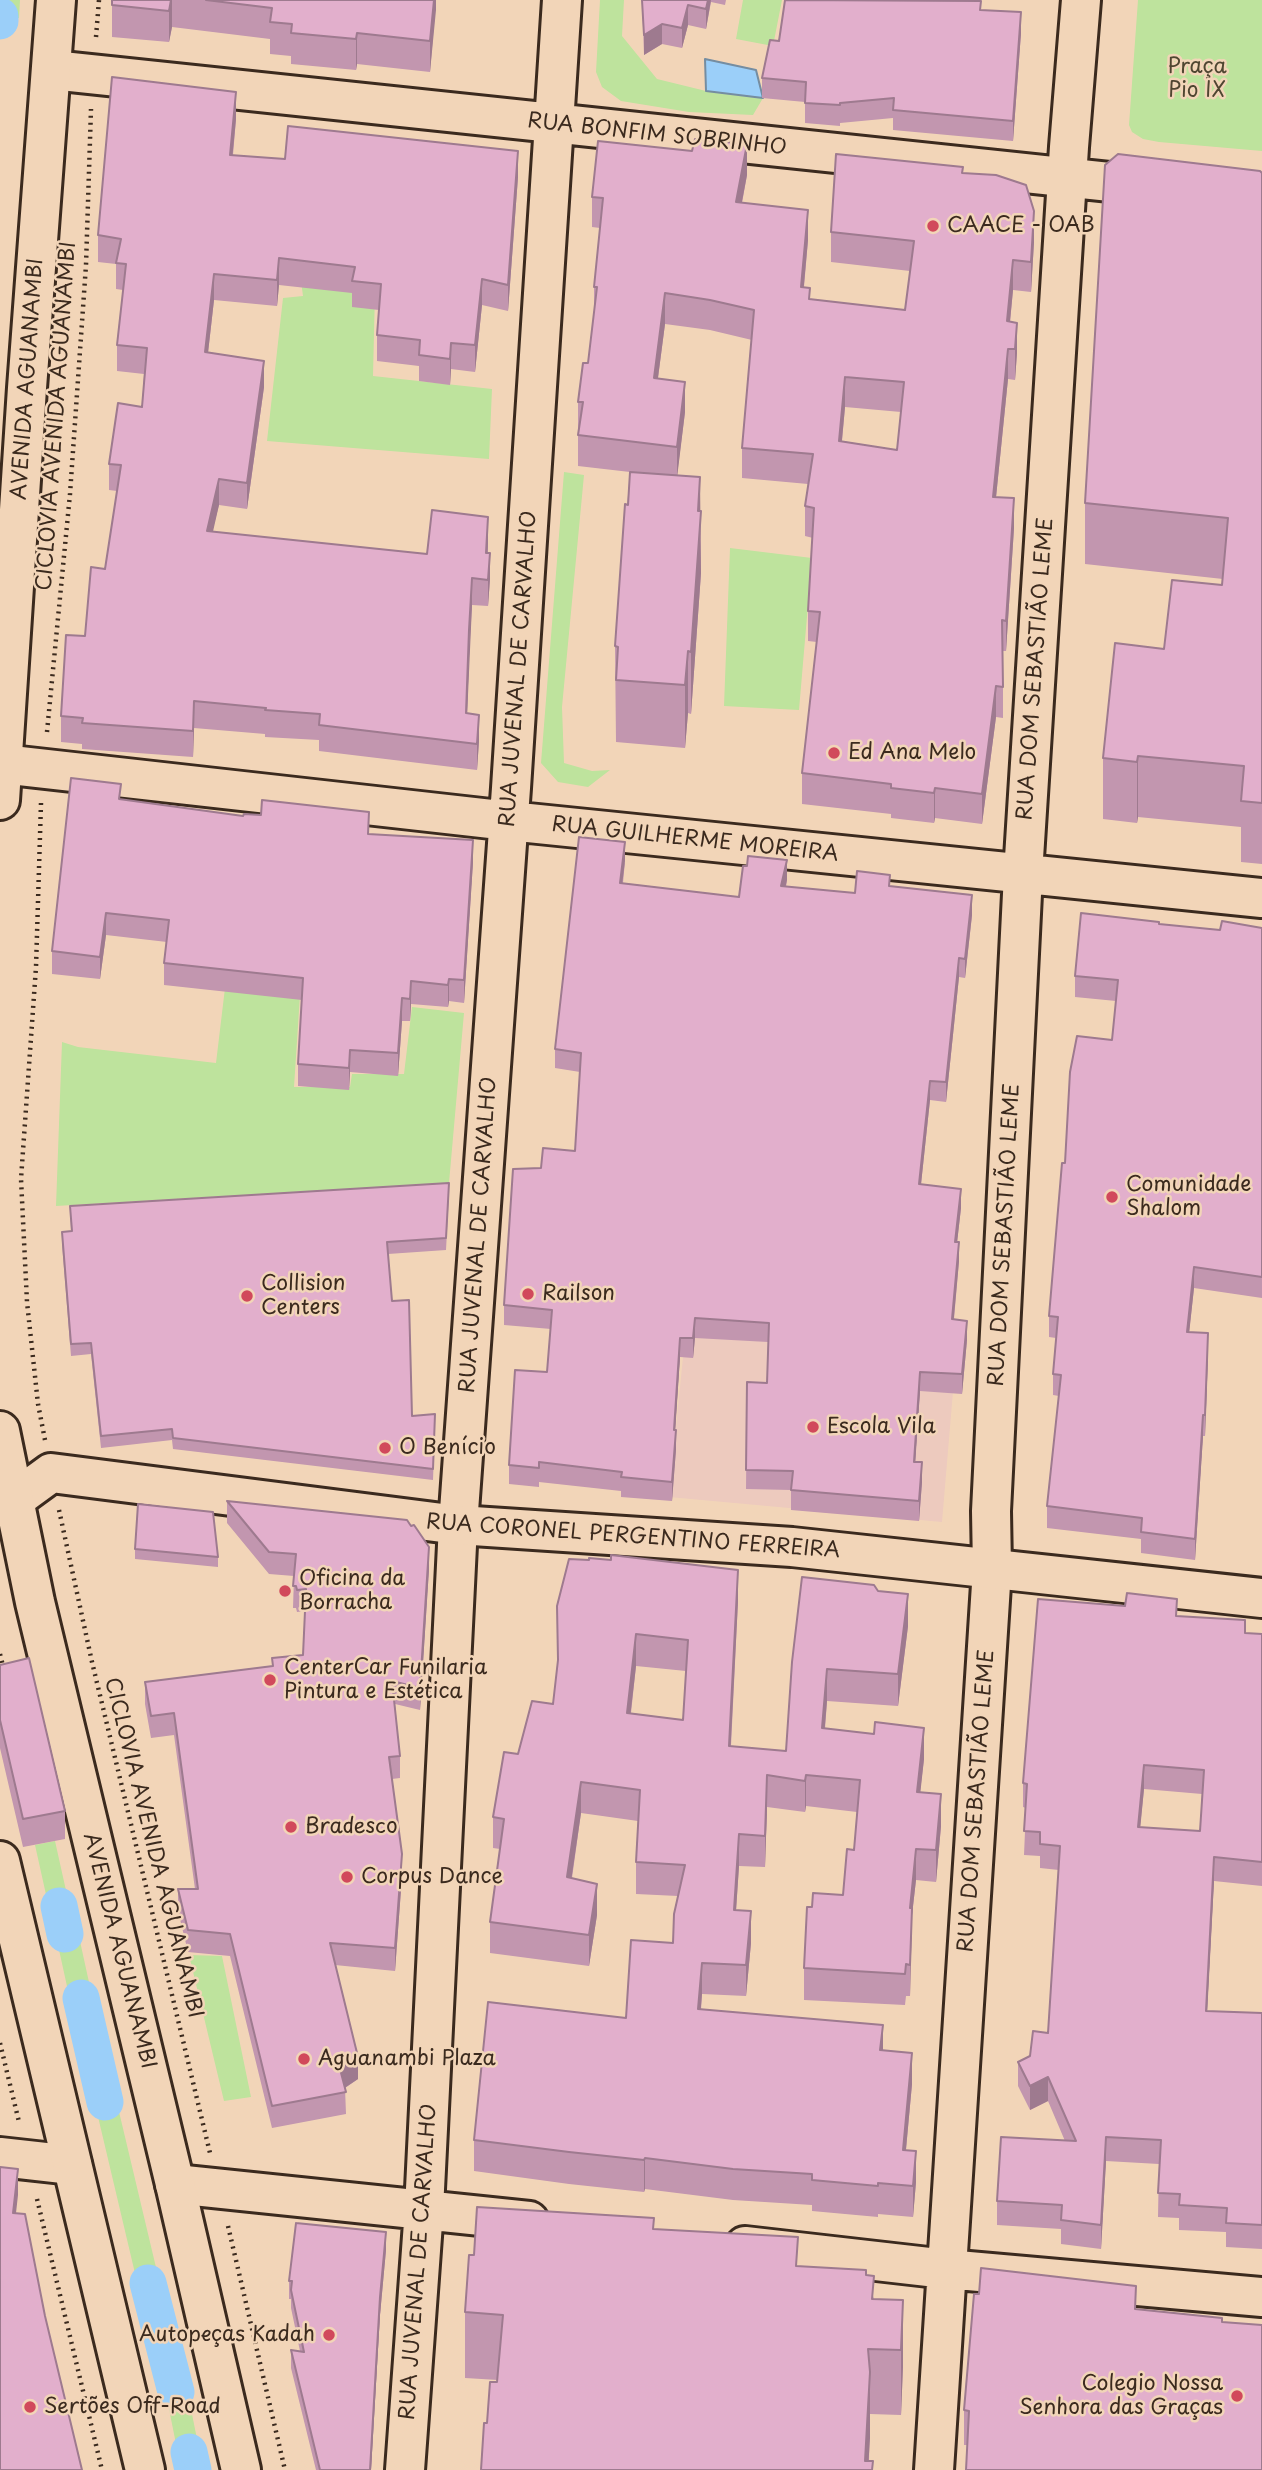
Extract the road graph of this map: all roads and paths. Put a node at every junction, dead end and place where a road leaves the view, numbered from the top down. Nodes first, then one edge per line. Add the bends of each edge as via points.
1 (56, 0) edge
2 (99, 0) edge
3 (562, 0) edge
4 (1081, 0) edge
5 (97, 31) dead end
6 (52, 70) junction
7 (91, 109) dead end
8 (554, 124) junction
9 (1068, 178) junction
10 (1262, 198) edge
11 (47, 725) dead end
12 (1, 782) edge
13 (40, 811) dead end
14 (509, 821) junction
15 (1023, 874) junction
16 (1262, 898) edge
17 (38, 1404) dead end
18 (0, 1431) edge
19 (14, 1500) junction
20 (458, 1525) junction
21 (68, 1557) dead end
22 (992, 1569) junction
23 (1262, 1598) edge
24 (0, 1654) edge
25 (6, 1679) edge
26 (0, 1860) edge
27 (0, 2043) edge
28 (16, 2111) dead end
29 (208, 2146) dead end
30 (0, 2157) edge
31 (72, 2165) junction
32 (175, 2183) junction
33 (39, 2206) dead end
34 (424, 2209) junction
35 (560, 2225) edge
36 (229, 2232) dead end
37 (712, 2242) edge
38 (946, 2269) junction
39 (1262, 2297) edge
40 (102, 2470) edge
41 (145, 2470) edge
42 (241, 2470) edge
43 (285, 2470) edge
44 (405, 2470) edge
45 (934, 2470) edge

1 - 6 street, AVENIDA AGUANAMBI
2 - 5 path
3 - 8 street, RUA JUVENAL DE CARVALHO
4 - 9 street, RUA DOM SEBASTIÃO LEME
6 - 8 street, RUA BONFIM SOBRINHO
6 - 12 street, AVENIDA AGUANAMBI
7 - 11 path, CICLOVIA AVENIDA AGUANAMBI via 86,265 70,494
8 - 9 street, RUA BONFIM SOBRINHO
8 - 14 street, RUA JUVENAL DE CARVALHO
9 - 10 street, RUA BONFIM SOBRINHO
9 - 15 street, RUA DOM SEBASTIÃO LEME
12 - 14 street, RUA GUILHERME MOREIRA
13 - 17 path via 36,967 21,1179
14 - 15 street, RUA GUILHERME MOREIRA
14 - 20 street, RUA JUVENAL DE CARVALHO
15 - 16 street, RUA GUILHERME MOREIRA
15 - 22 street, RUA DOM SEBASTIÃO LEME via 991,1511
18 - 19 street, AVENIDA AGUANAMBI
19 - 20 street, RUA CORONEL PERGENTINO FERREIRA via 51,1472
19 - 32 street, AVENIDA AGUANAMBI
20 - 22 street, RUA CORONEL PERGENTINO FERREIRA via 792,1547
20 - 34 street, RUA JUVENAL DE CARVALHO
21 - 29 path, CICLOVIA AVENIDA AGUANAMBI
22 - 23 street, RUA CORONEL PERGENTINO FERREIRA
22 - 38 street, RUA DOM SEBASTIÃO LEME
24 - 25 path
26 - 31 street
27 - 28 path
30 - 31 street
31 - 41 street
32 - 34 street
32 - 42 street, AVENIDA AGUANAMBI
33 - 40 path
34 - 35 street
34 - 44 street, RUA JUVENAL DE CARVALHO
36 - 43 path
37 - 38 street
38 - 39 street
38 - 45 street, RUA DOM SEBASTIÃO LEME

